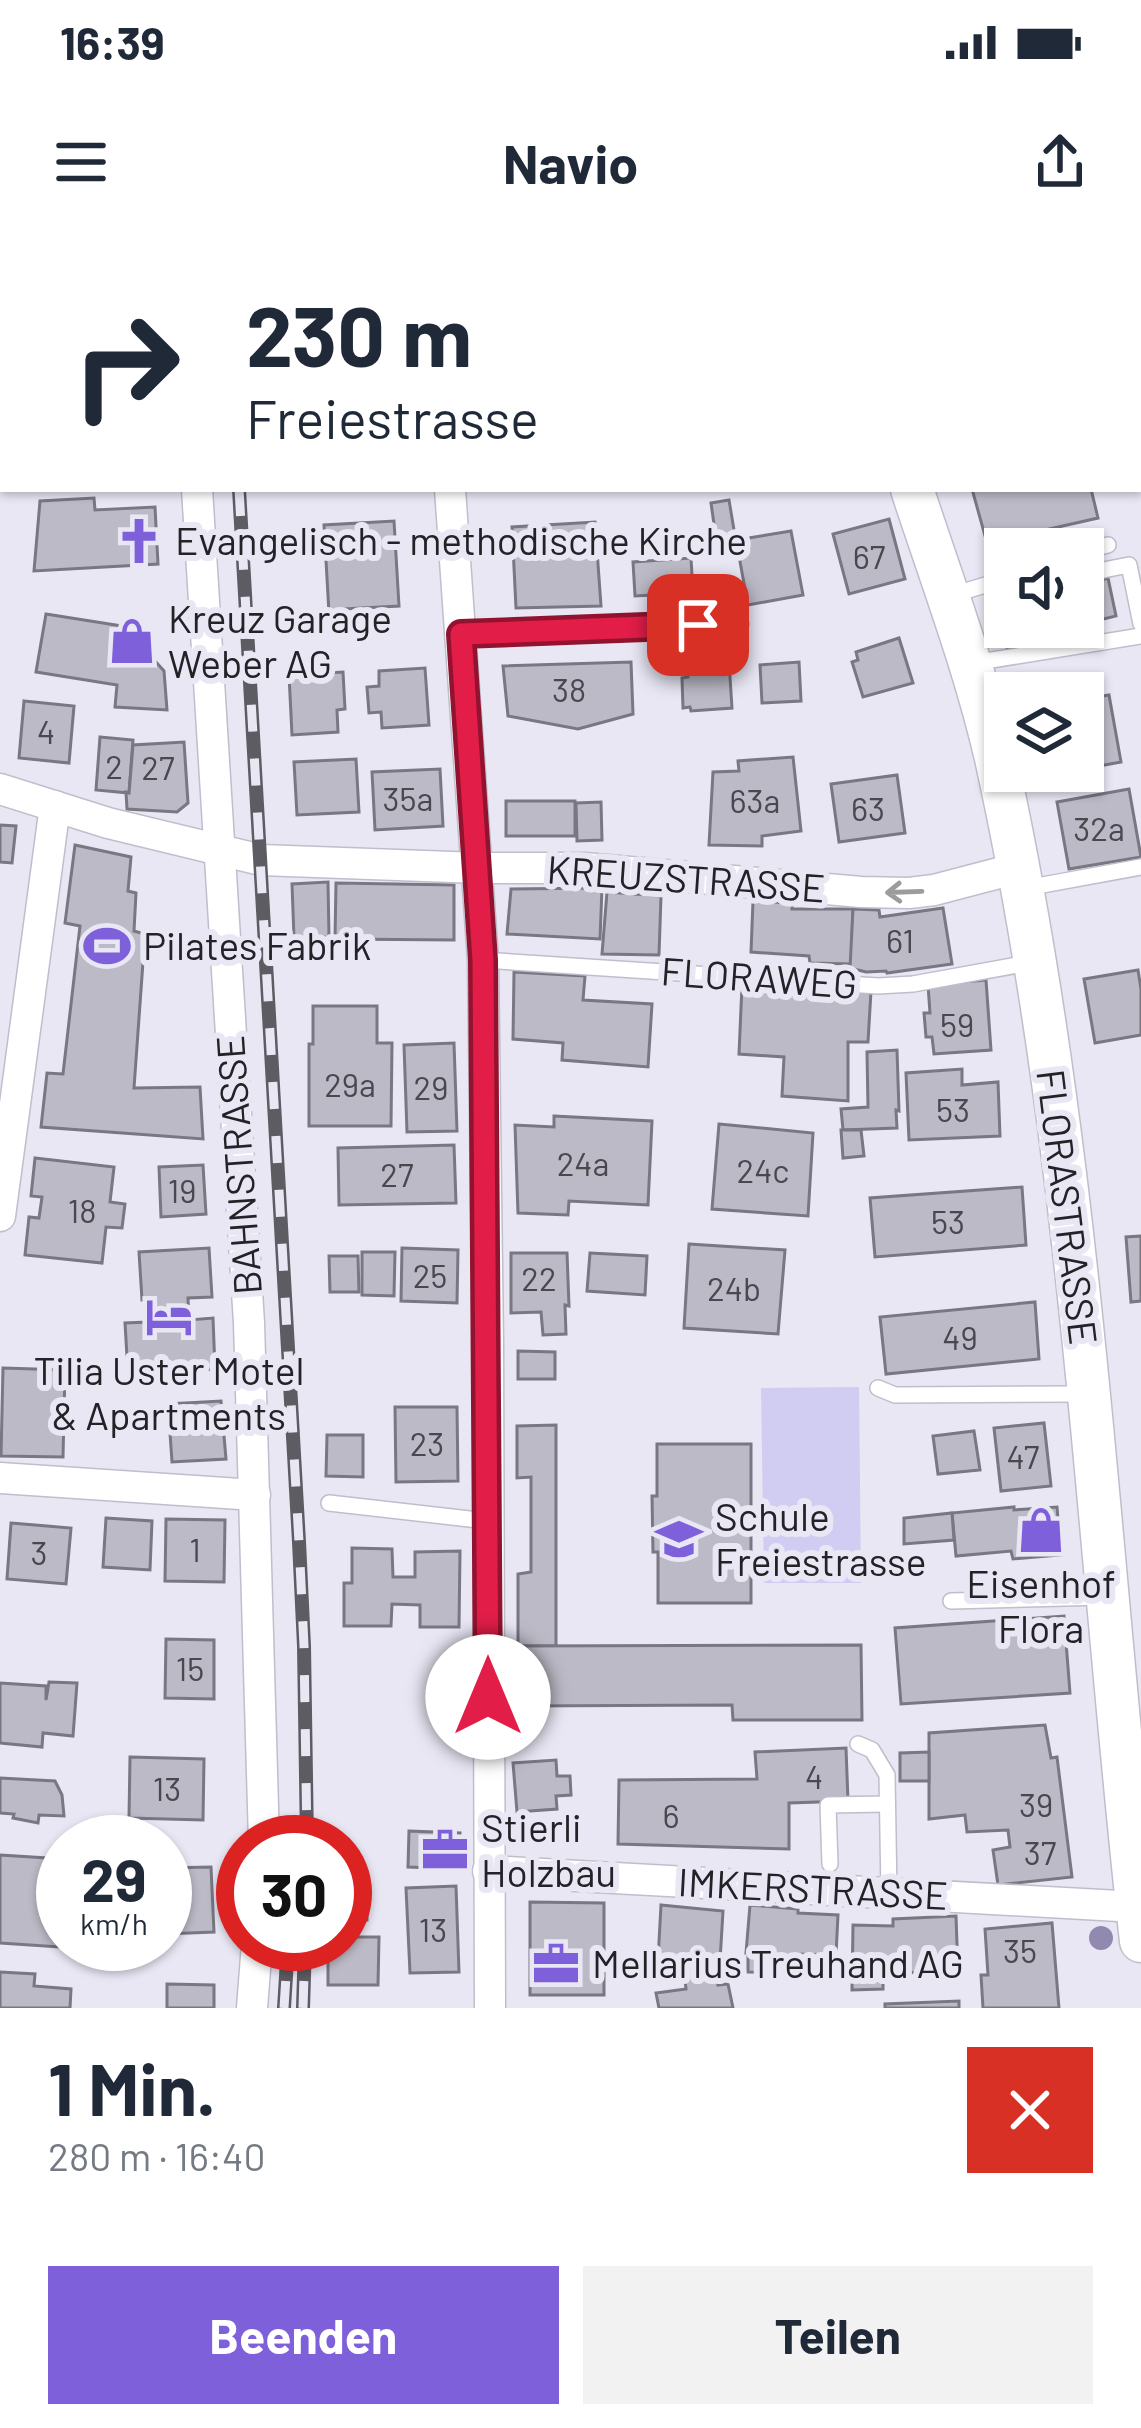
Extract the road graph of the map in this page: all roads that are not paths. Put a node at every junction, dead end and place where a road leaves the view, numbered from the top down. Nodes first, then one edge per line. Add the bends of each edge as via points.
1 (197, 492) edge
2 (450, 492) edge
3 (913, 492) edge
4 (1108, 544) dead end
5 (1104, 545) edge
6 (1104, 570) edge
7 (984, 585) edge
8 (947, 596) junction
9 (741, 624) dead end
10 (1141, 624) edge
11 (461, 634) junction
12 (1141, 636) edge
13 (970, 663) junction
14 (0, 789) edge
15 (56, 806) junction
16 (218, 848) junction
17 (1141, 866) edge
18 (478, 868) junction
19 (1020, 878) junction
20 (483, 960) junction
21 (1034, 962) junction
22 (0, 1216) edge
23 (878, 1388) dead end
24 (1090, 1394) junction
25 (0, 1478) edge
26 (255, 1495) junction
27 (329, 1503) dead end
28 (488, 1521) junction
29 (1110, 1597) junction
30 (951, 1601) dead end
31 (859, 1744) dead end
32 (887, 1804) junction
33 (263, 1815) edge
34 (1137, 1857) edge
35 (830, 1864) dead end
36 (488, 1871) junction
37 (889, 1893) junction
38 (1139, 1924) edge
39 (255, 1971) edge
40 (252, 2008) edge
41 (490, 2008) edge

1 - 16 street, BAHNSTRASSE
2 - 11 street
3 - 8 main road, FLORASTRASSE
4 - 5 lane
6 - 10 lane via 1129,565
7 - 8 lane
8 - 13 main road, FLORASTRASSE
9 - 11 lane
11 - 18 street
12 - 13 lane
13 - 19 main road, FLORASTRASSE
14 - 15 street, KREUZSTRASSE
15 - 16 street, KREUZSTRASSE
15 - 22 street
16 - 18 street, KREUZSTRASSE via 261,860
16 - 26 street, BAHNSTRASSE
17 - 19 lane
19 -> 18 street, KREUZSTRASSE via 909,893 584,868
18 - 20 street
19 - 21 main road, FLORASTRASSE
20 - 21 lane, FLORAWEG via 878,986
20 - 28 street
21 - 24 main road, FLORASTRASSE
23 - 24 lane via 895,1395
24 - 29 main road, FLORASTRASSE
25 - 26 street
26 - 33 street, BAHNSTRASSE
27 - 28 lane
28 - 36 street
29 - 30 lane
29 - 34 main road, FLORASTRASSE
31 - 32 lane via 887,1775
32 - 35 lane via 828,1805
32 - 37 lane
34 - 38 main road, FLORASTRASSE
36 - 37 street, IMKERSTRASSE
36 - 41 street
37 - 38 street, IMKERSTRASSE
39 - 40 street

